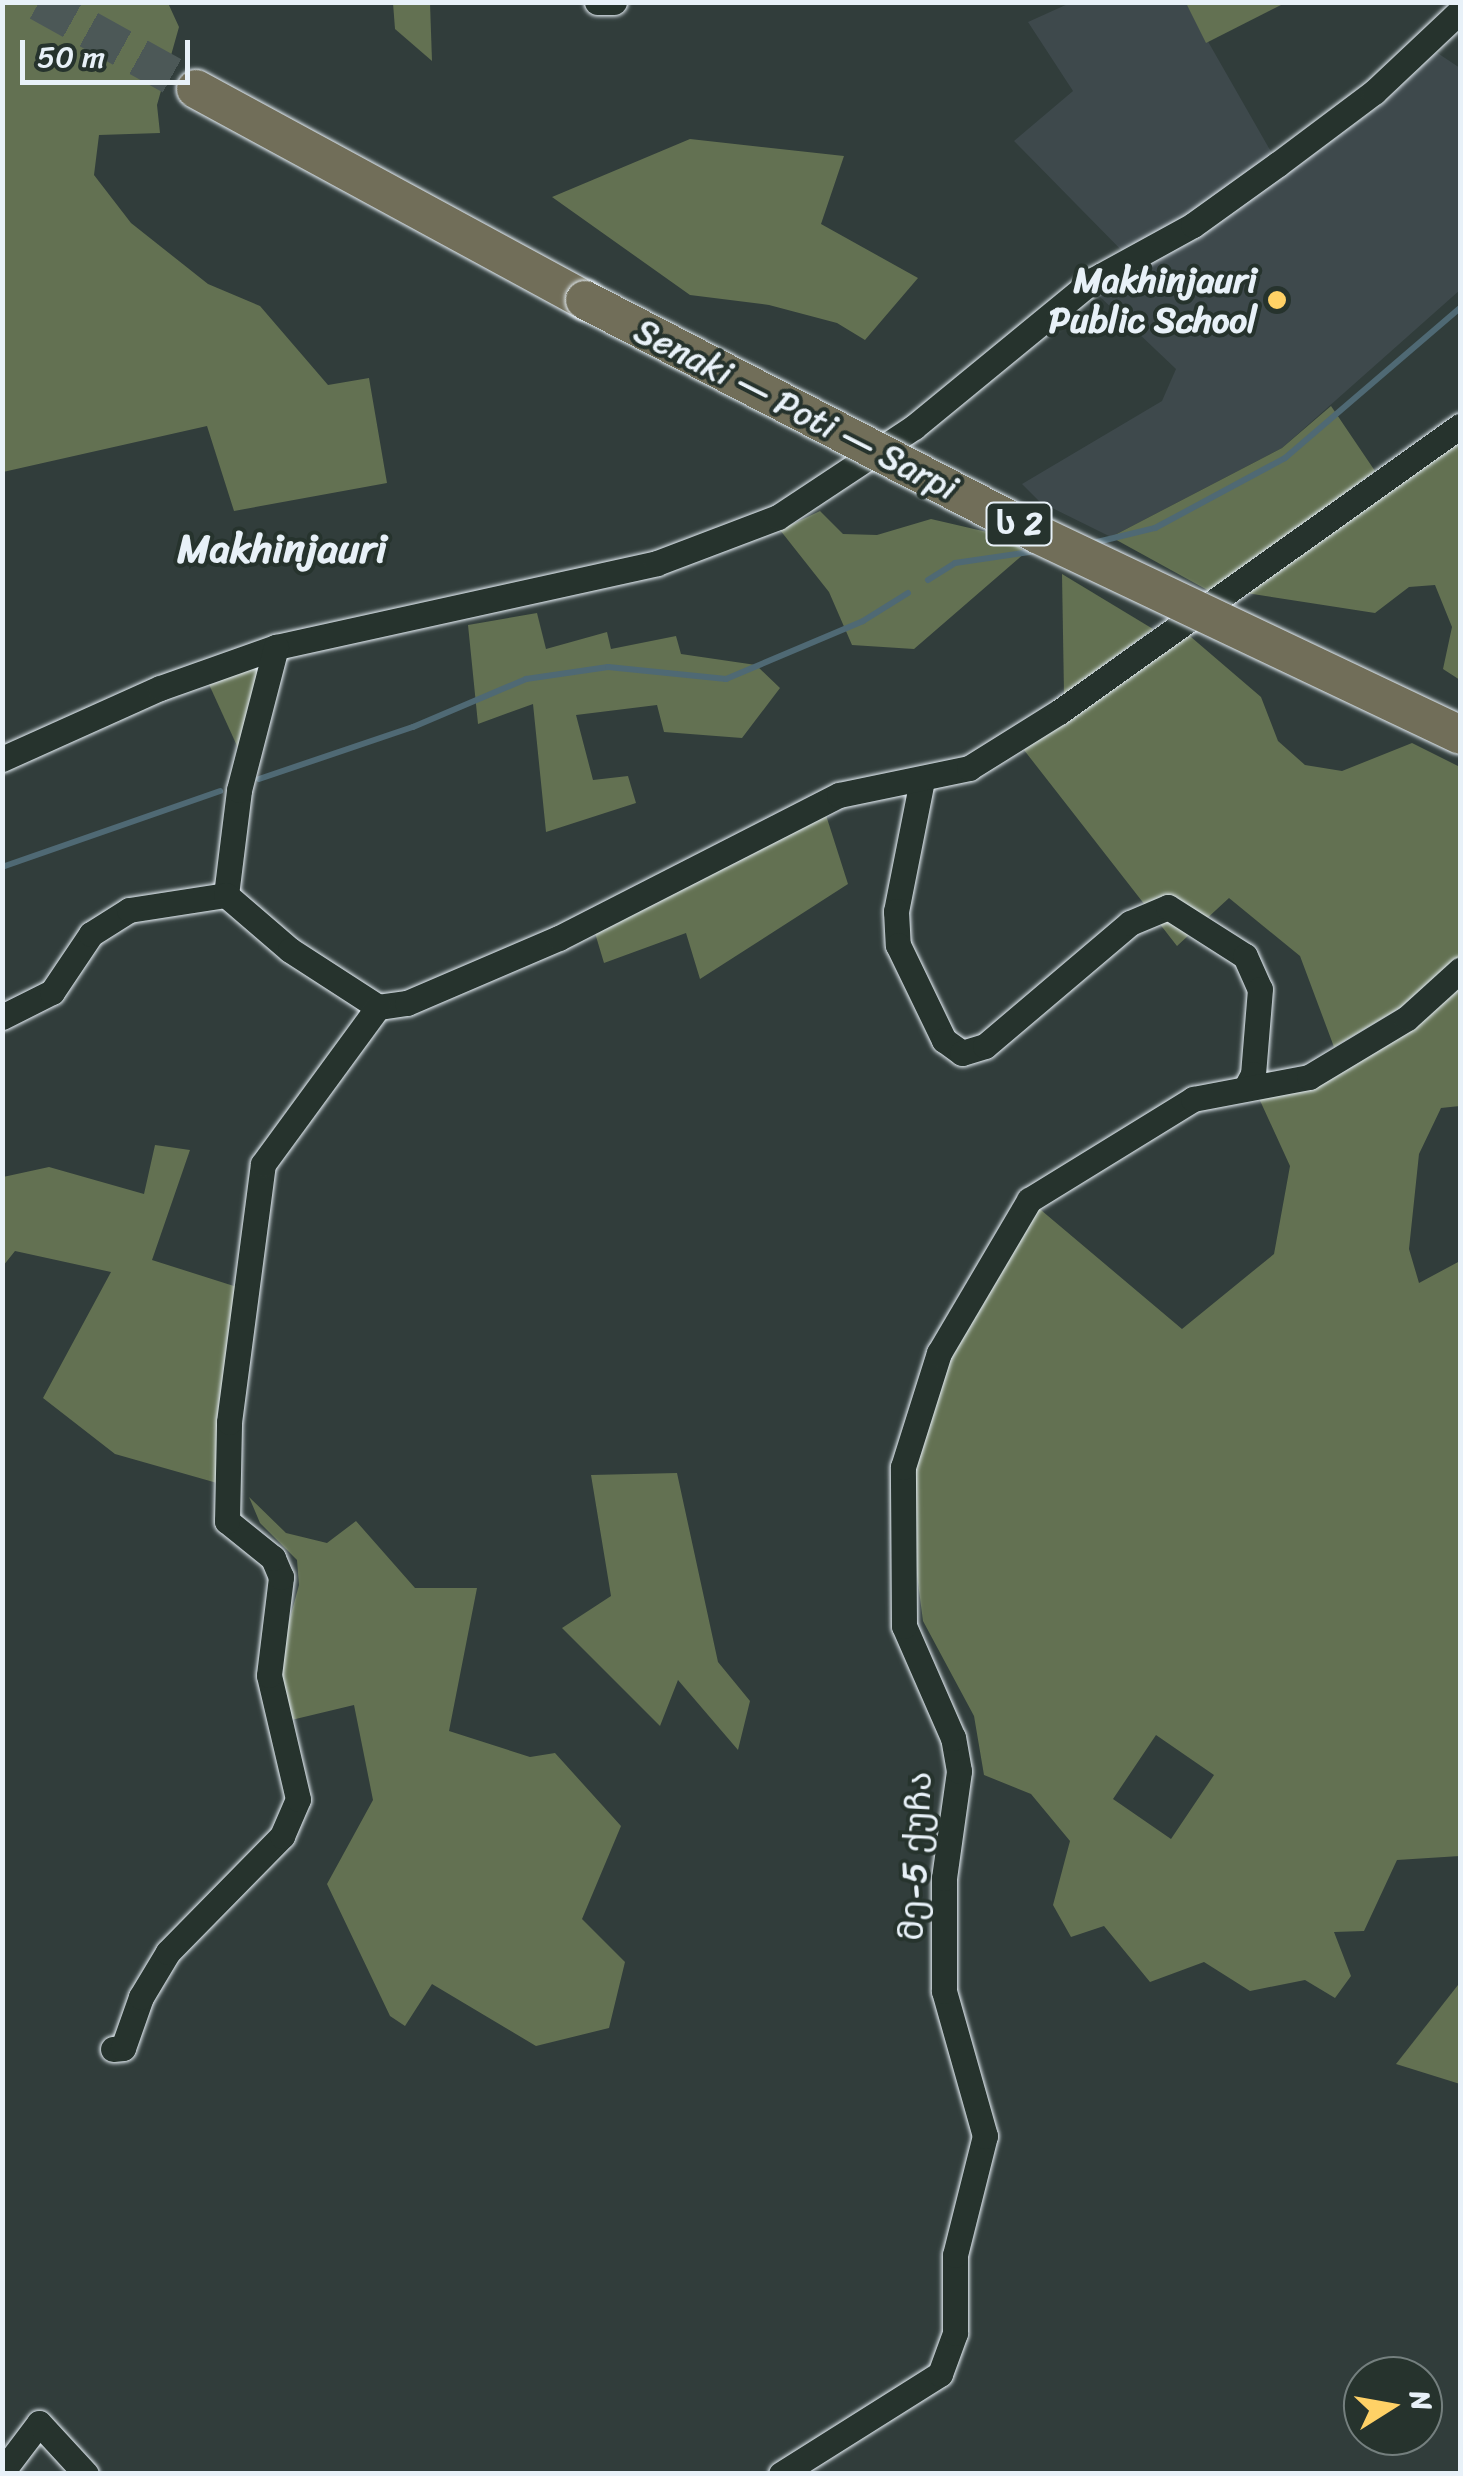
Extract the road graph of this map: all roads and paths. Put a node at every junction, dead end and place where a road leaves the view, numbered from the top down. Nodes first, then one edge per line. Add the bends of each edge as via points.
1 (597, 2) edge
2 (614, 2) edge
3 (1460, 11) edge
4 (196, 90) tunnel mouth
5 (1460, 426) edge
6 (276, 646) junction
7 (1460, 735) edge
8 (2, 759) edge
9 (922, 780) junction
10 (226, 895) junction
11 (1460, 970) edge
12 (378, 1007) junction
13 (2, 1017) edge
14 (1246, 1087) junction
15 (114, 2049) dead end
16 (2, 2472) edge
17 (86, 2474) edge
18 (780, 2474) edge

1 - 2 street
3 - 6 street via 1374,92 1278,164 1193,225 1093,280 914,428 778,518 657,564
4 - 7 highway, Senaki — Poti — Sarpi / ს 2, bridge via 1037,534
5 - 9 street via 1059,712 969,768
6 - 8 street via 160,688
6 - 10 street via 238,790
9 - 12 street via 838,795 559,938 407,1003
9 - 14 street via 896,910 898,945 944,1040 962,1053 985,1046 1130,923 1168,908 1244,956 1260,989 1254,1074
10 - 12 street via 290,950
10 - 13 street via 129,910 91,934 52,992
11 - 14 street, მე-5 ქუჩა via 1408,1018 1309,1077
12 - 15 street via 263,1164 229,1422 228,1520 273,1558 281,1577 268,1675 298,1799 282,1836 168,1952 141,1996 123,2048
14 - 18 street, მე-5 ქუჩა via 1193,1099 1029,1200 939,1353 903,1466 904,1626 952,1738 959,1771 944,1878 944,1991 985,2136 956,2255 955,2333 940,2374
16 - 17 street via 39,2423

